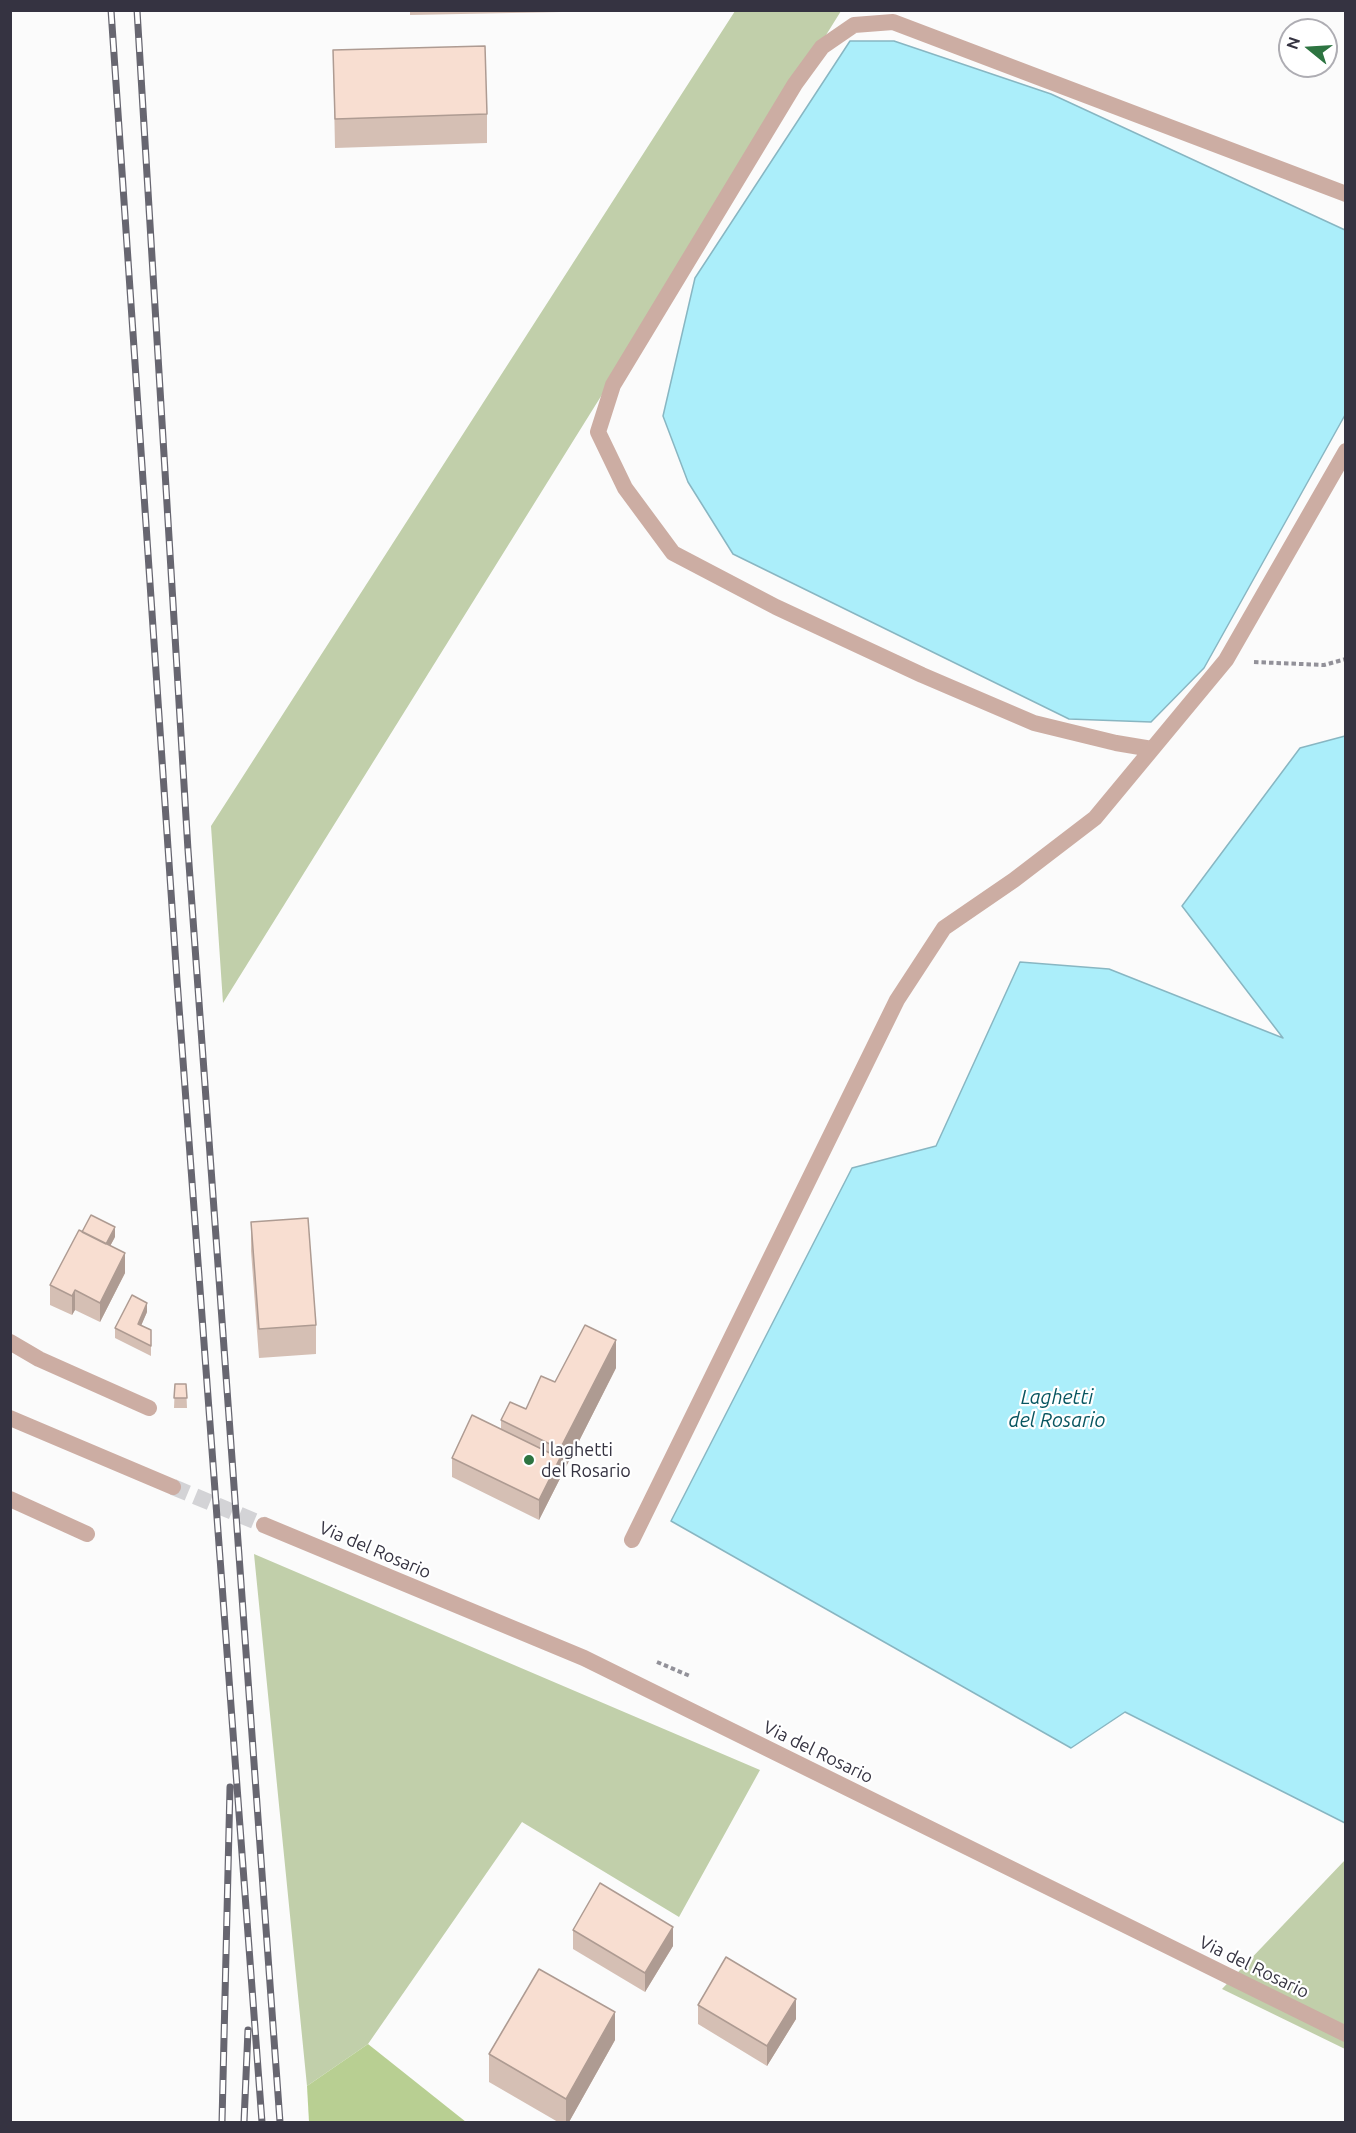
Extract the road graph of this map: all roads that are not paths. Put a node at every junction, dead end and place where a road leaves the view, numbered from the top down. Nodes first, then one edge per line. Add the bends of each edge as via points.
1 (1346, 194) edge
2 (1346, 451) edge
3 (1152, 749) junction
4 (10, 1342) edge
5 (149, 1408) dead end
6 (10, 1418) edge
7 (173, 1487) tunnel mouth
8 (10, 1499) edge
9 (264, 1525) tunnel mouth
10 (87, 1534) dead end
11 (632, 1540) dead end
12 (1346, 2034) edge

1 - 3 street via 893,22 854,25 822,47 795,84 614,386 598,432 625,488 673,553 786,612 1034,723
2 - 3 street via 1226,660
3 - 11 street via 1095,818 944,928 938,937 897,1000
4 - 5 street
6 - 7 street
8 - 10 street
9 - 12 street, Via del Rosario via 584,1658

